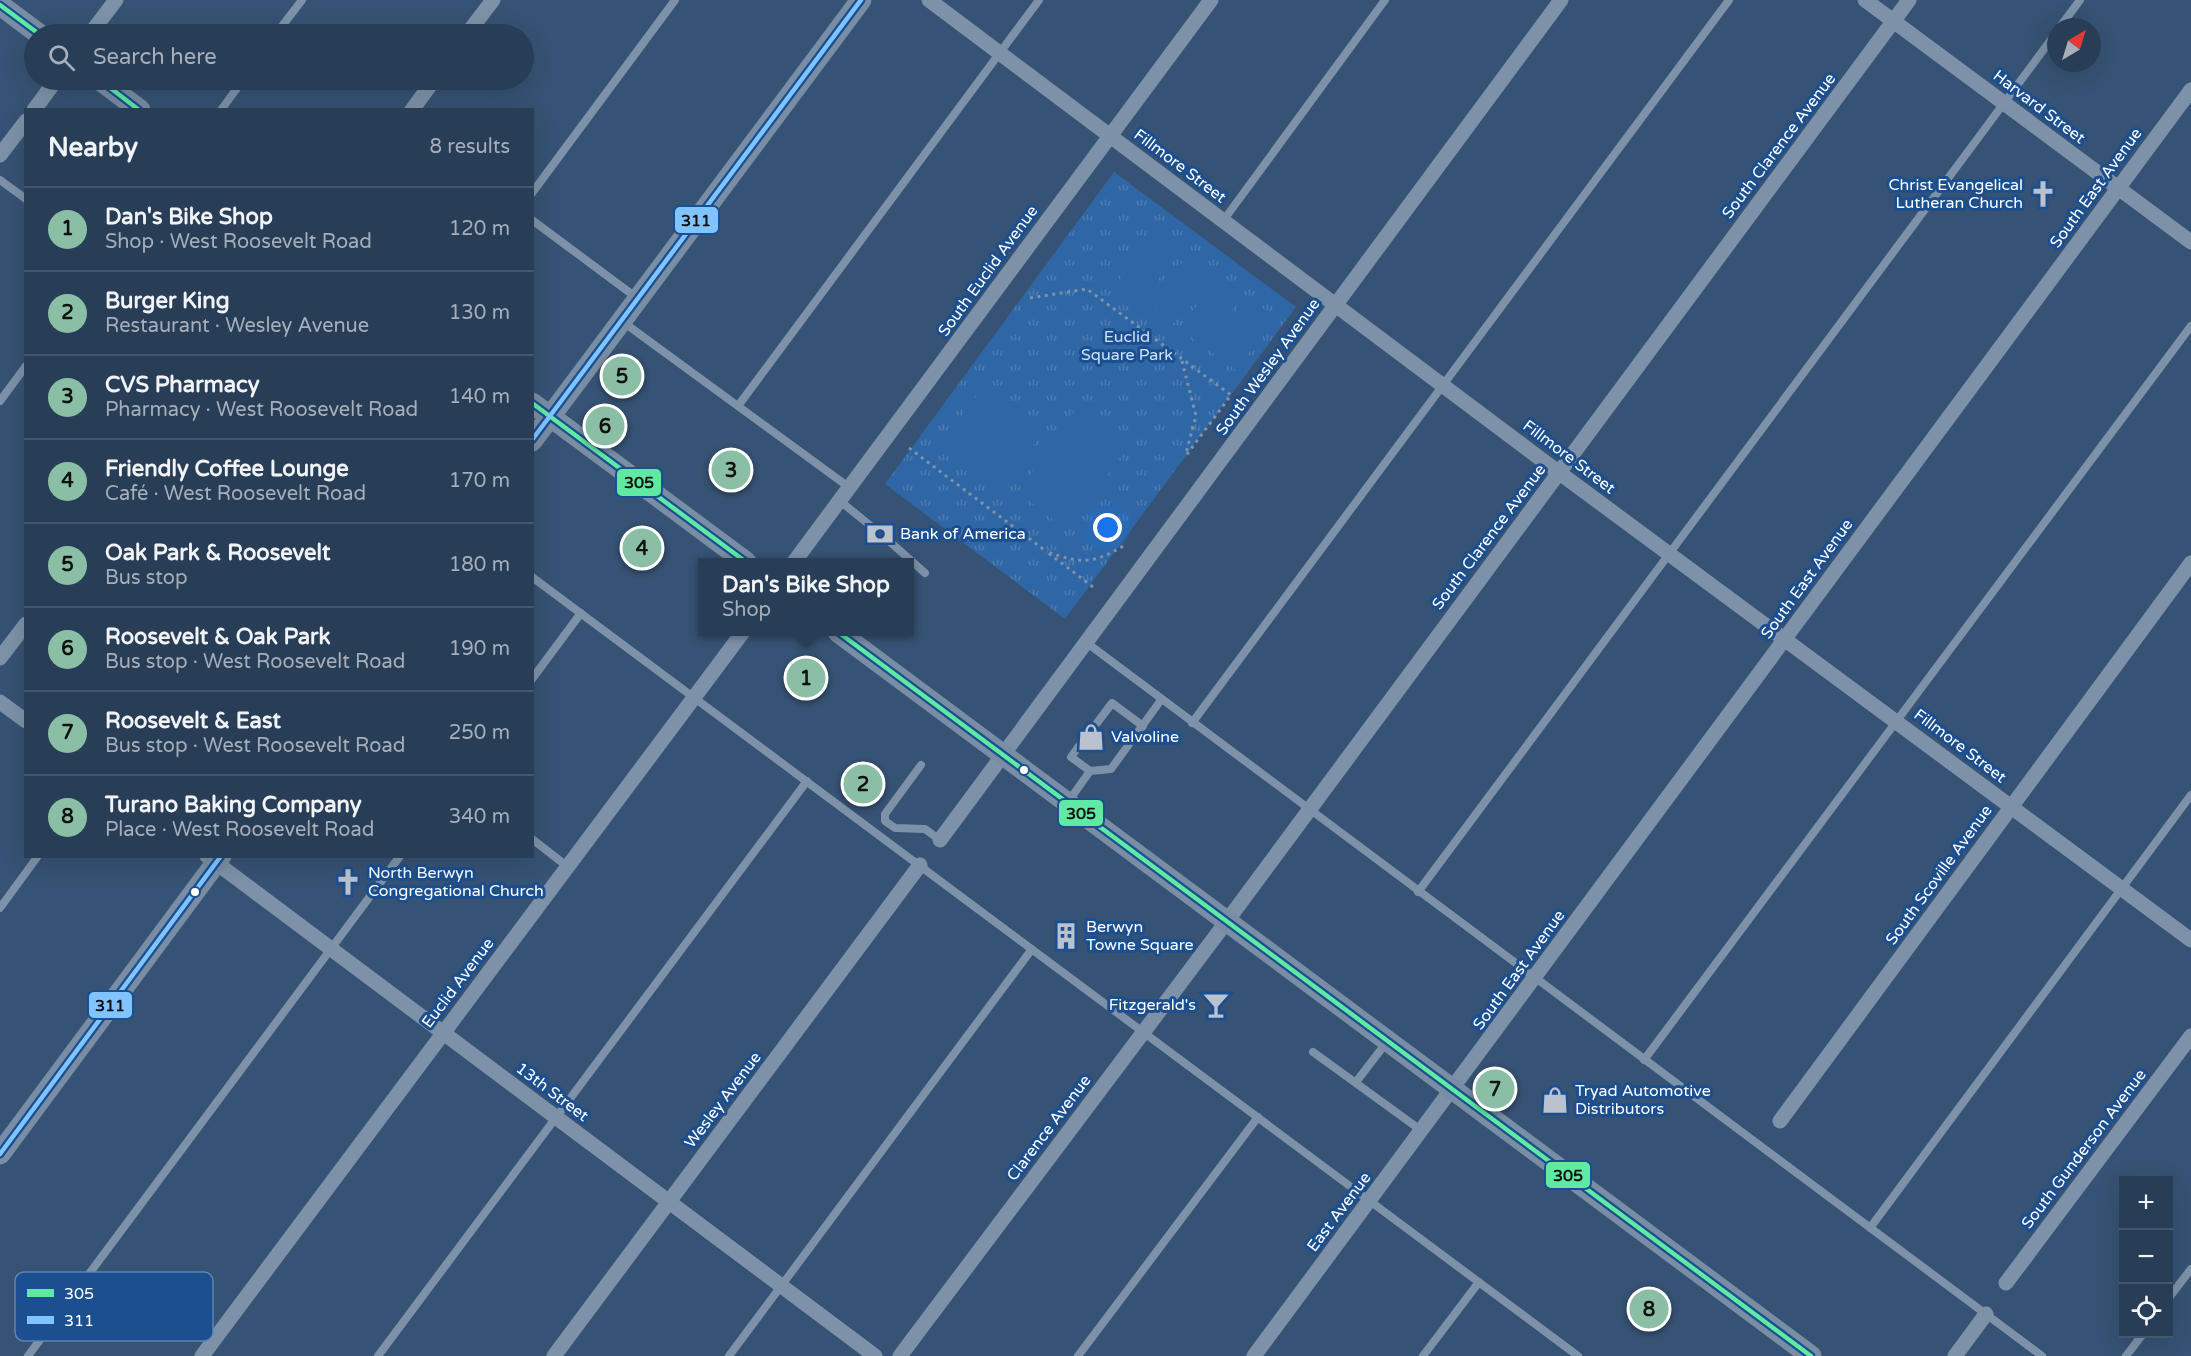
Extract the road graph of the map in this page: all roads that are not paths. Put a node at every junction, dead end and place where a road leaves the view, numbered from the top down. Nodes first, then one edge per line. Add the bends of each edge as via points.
1 (116, 0) edge
2 (302, 0) edge
3 (493, 0) edge
4 (675, 0) edge
5 (861, 0) edge
6 (929, 0) edge
7 (1039, 0) edge
8 (1211, 0) edge
9 (1385, 0) edge
10 (1561, 0) edge
11 (1729, 0) edge
12 (1865, 0) edge
13 (1909, 0) edge
14 (2080, 0) edge
15 (0, 5) edge
16 (2067, 18) edge
17 (1894, 21) junction
18 (26, 24) edge
19 (98, 24) edge
20 (284, 24) edge
21 (475, 24) edge
22 (2047, 45) edge
23 (1000, 53) junction
24 (49, 90) edge
25 (113, 90) edge
26 (236, 90) edge
27 (427, 90) edge
28 (2191, 90) edge
29 (2004, 103) junction
30 (35, 108) edge
31 (137, 108) edge
32 (222, 108) edge
33 (413, 108) edge
34 (24, 124) edge
35 (1110, 136) junction
36 (0, 155) edge
37 (0, 180) edge
38 (2118, 188) junction
39 (534, 190) edge
40 (24, 198) edge
41 (534, 221) edge
42 (1224, 221) junction
43 (2191, 242) edge
44 (639, 299) junction
45 (1336, 305) junction
46 (622, 321) junction
47 (2191, 326) edge
48 (24, 369) edge
49 (1443, 385) junction
50 (0, 400) edge
51 (534, 404) edge
52 (738, 406) junction
53 (551, 417) junction
54 (534, 438) edge
55 (1559, 472) junction
56 (850, 488) junction
57 (840, 501) junction
58 (872, 527) dead end
59 (889, 542) dead end
60 (1670, 554) junction
61 (741, 558) edge
62 (797, 558) edge
63 (908, 558) edge
64 (2191, 563) edge
65 (914, 564) edge
66 (925, 573) dead end
67 (534, 578) edge
68 (581, 613) junction
69 (24, 627) edge
70 (740, 636) edge
71 (843, 636) edge
72 (1785, 639) junction
73 (1087, 643) junction
74 (0, 658) edge
75 (534, 676) edge
76 (695, 697) junction
77 (1161, 700) junction
78 (0, 702) edge
79 (24, 720) edge
80 (1896, 721) junction
81 (1097, 723) dead end
82 (1192, 723) junction
83 (1143, 726) junction
84 (1079, 746) dead end
85 (1004, 755) junction
86 (921, 765) dead end
87 (1090, 771) junction
88 (807, 781) junction
89 (2191, 795) edge
90 (1068, 802) junction
91 (2011, 807) junction
92 (1309, 810) junction
93 (940, 840) joint
94 (534, 841) edge
95 (37, 858) edge
96 (399, 858) edge
97 (215, 859) edge
98 (920, 865) junction
99 (568, 867) junction
100 (2122, 888) junction
101 (1418, 892) junction
102 (0, 908) edge
103 (1227, 921) junction
104 (2191, 940) edge
105 (331, 949) junction
106 (1032, 949) junction
107 (1535, 978) junction
108 (443, 1032) junction
109 (1144, 1032) junction
110 (2191, 1036) edge
111 (1387, 1041) junction
112 (1313, 1052) dead end
113 (1644, 1060) junction
114 (1356, 1083) junction
115 (1452, 1090) junction
116 (556, 1117) junction
117 (1258, 1117) junction
118 (1780, 1121) dead end
119 (1422, 1131) junction
120 (0, 1154) edge
121 (1370, 1201) junction
122 (669, 1202) junction
123 (1870, 1228) junction
124 (2191, 1269) edge
125 (91, 1272) edge
126 (1479, 1282) junction
127 (2006, 1283) dead end
128 (781, 1286) junction
129 (2173, 1294) edge
130 (1986, 1314) junction
131 (2140, 1338) edge
132 (39, 1341) edge
133 (28, 1356) edge
134 (202, 1356) edge
135 (378, 1356) edge
136 (554, 1356) edge
137 (729, 1356) edge
138 (876, 1356) edge
139 (900, 1356) edge
140 (1078, 1356) edge
141 (1254, 1356) edge
142 (1423, 1356) edge
143 (1578, 1356) edge
144 (1810, 1356) edge
145 (1954, 1356) edge
146 (2042, 1356) edge
147 (2126, 1356) edge

1 - 19 street
2 - 20 lane
3 - 21 street
4 - 39 lane
5 - 44 main road
6 - 23 street, Fillmore Street
7 - 23 lane
8 - 35 street, South Euclid Avenue
9 - 42 lane
10 - 45 street, South Wesley Avenue
11 - 49 lane
12 - 17 street, Harvard Street
13 - 17 street, South Clarence Avenue
14 - 16 lane
15 - 18 main road
17 - 29 street, Harvard Street
17 - 55 street, South Clarence Avenue
22 - 29 lane
23 - 35 street, Fillmore Street
23 - 52 lane
24 - 30 street
25 - 31 main road
26 - 32 lane
27 - 33 street
28 - 38 street, South East Avenue
29 - 38 street, Harvard Street
29 - 60 lane
34 - 36 street
35 - 42 street, Fillmore Street
35 - 56 street, South Euclid Avenue
37 - 40 lane
38 - 43 street, Harvard Street
38 - 72 street, South East Avenue
41 - 44 lane
42 - 45 street, Fillmore Street
44 - 46 main road
45 - 49 street, Fillmore Street
45 - 73 street, South Wesley Avenue
46 - 52 lane
46 - 53 main road
47 - 80 lane
48 - 50 lane
49 - 55 street, Fillmore Street
49 - 82 lane
51 - 53 main road
52 - 56 lane
53 - 54 main road
53 - 61 main road
55 - 60 street, Fillmore Street
55 - 92 street, South Clarence Avenue
56 - 57 street, South Euclid Avenue
57 - 58 lane
57 - 62 street, South Euclid Avenue
59 - 63 lane
60 - 72 street, Fillmore Street
60 - 101 lane
64 - 91 street, South Scoville Avenue
65 - 66 lane
67 - 68 lane
68 - 75 lane
68 - 76 lane
69 - 74 street
70 - 76 street, Euclid Avenue
71 - 85 main road
72 - 80 street, Fillmore Street
72 - 107 street, South East Avenue
73 - 77 lane
73 - 85 street, South Wesley Avenue
76 - 88 lane
76 - 99 street, Euclid Avenue
77 - 82 lane
77 - 83 lane
78 - 79 street
80 - 91 street, Fillmore Street
80 - 113 lane
81 - 83 lane via 1112,703
82 - 92 lane
83 - 87 lane via 1111,769
84 - 87 lane via 1071,757
85 - 90 main road
85 - 93 street
86 - 93 lane via 885,814 885,821 895,828 925,829
87 - 90 lane
88 - 98 lane
88 - 116 lane
89 - 100 lane
90 - 103 main road
91 - 100 street, Fillmore Street
91 - 118 street, South Scoville Avenue
92 - 101 lane
92 - 103 street, South Clarence Avenue
94 - 99 lane
95 - 102 lane
96 - 105 lane
97 - 105 street, 13th Street
97 - 120 main road
98 - 106 lane
98 - 122 street, Wesley Avenue
99 - 108 street, Euclid Avenue
100 - 104 street, Fillmore Street
100 - 123 lane
101 - 107 lane
103 - 109 street, Clarence Avenue
103 - 111 main road
105 - 108 street, 13th Street
105 - 125 lane
106 - 109 lane
106 - 128 lane
107 - 113 lane
107 - 115 street, South East Avenue
108 - 116 street, 13th Street
108 - 134 street, Euclid Avenue
109 - 117 lane
109 - 139 street, Clarence Avenue
110 - 127 street, South Gunderson Avenue
111 - 114 lane
111 - 115 main road
112 - 114 lane
113 - 123 lane
114 - 119 lane
115 - 119 street, East Avenue
115 - 144 main road
116 - 122 street, 13th Street
116 - 135 lane
117 - 121 lane
117 - 140 lane
119 - 121 street, East Avenue
121 - 126 lane
121 - 141 street, East Avenue
122 - 128 street, 13th Street
122 - 136 street, Wesley Avenue
123 - 130 lane
124 - 129 lane
126 - 142 lane
126 - 143 lane
128 - 137 lane
128 - 138 street, 13th Street
130 - 145 street
130 - 146 lane
131 - 147 lane
132 - 133 lane

